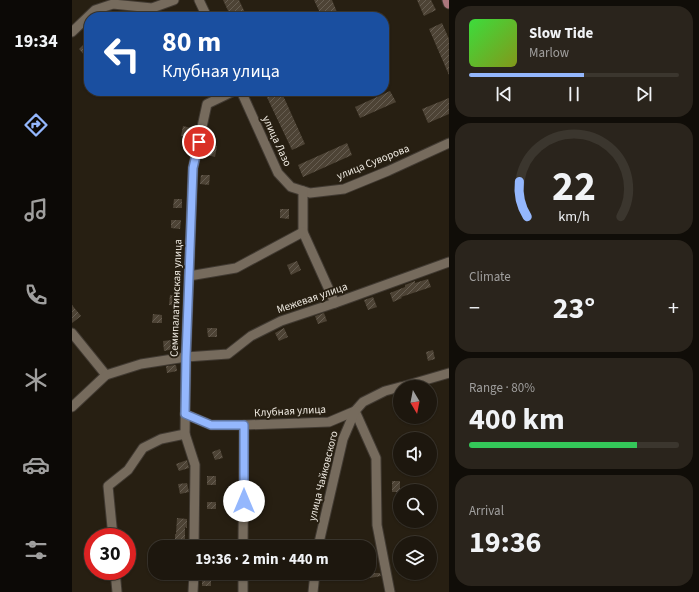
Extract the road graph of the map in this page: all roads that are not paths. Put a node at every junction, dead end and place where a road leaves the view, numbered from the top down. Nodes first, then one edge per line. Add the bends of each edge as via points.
1 (174, 0) edge
2 (199, 0) edge
3 (448, 0) edge
4 (449, 3) edge
5 (94, 12) edge
6 (205, 12) edge
7 (84, 21) edge
8 (72, 32) edge
9 (224, 96) edge
10 (243, 96) edge
11 (449, 143) edge
12 (303, 191) junction
13 (303, 232) junction
14 (449, 262) edge
15 (189, 276) junction
16 (335, 303) junction
17 (72, 333) edge
18 (186, 357) junction
19 (449, 373) edge
20 (106, 375) junction
21 (424, 380) edge
22 (393, 389) edge
23 (72, 408) edge
24 (355, 411) junction
25 (185, 414) junction
26 (244, 425) junction
27 (185, 434) junction
28 (111, 528) edge
29 (194, 540) edge
30 (243, 540) edge
31 (320, 540) edge
32 (116, 580) edge
33 (194, 580) edge
34 (243, 580) edge
35 (315, 580) edge
36 (117, 592) edge
37 (193, 592) edge
38 (243, 592) edge
39 (314, 592) edge
40 (390, 592) edge

1 - 5 street via 152,8 113,4
2 - 6 street
3 - 4 main road
7 - 8 street
9 - 15 street, Семипалатинская улица via 207,104 193,168
10 - 12 street, улица Лазо via 278,173 291,187
11 - 12 street, улица Суворова via 344,189 310,193
12 - 13 street
13 - 15 street via 236,268
13 - 16 street
14 - 16 street, Межевая улица
15 - 18 street, Семипалатинская улица
16 - 18 street, Межевая улица via 281,321 251,336 228,354
17 - 20 street
18 - 20 street via 141,364
18 - 25 street, Семипалатинская улица
19 - 21 street, Клубная улица
20 - 23 street
22 - 24 street, Клубная улица via 363,402
24 - 26 street, Клубная улица via 329,422
24 - 31 street, улица Чайковского via 343,439
24 - 40 street via 376,458 377,525
25 - 26 street, Клубная улица via 211,425
25 - 27 street, Семипалатинская улица
26 - 30 street, Клубная улица
27 - 28 street via 161,439 143,448 128,470 108,486
27 - 29 street, Семипалатинская улица via 195,465
32 - 36 street
33 - 37 street
34 - 38 street
35 - 39 street

